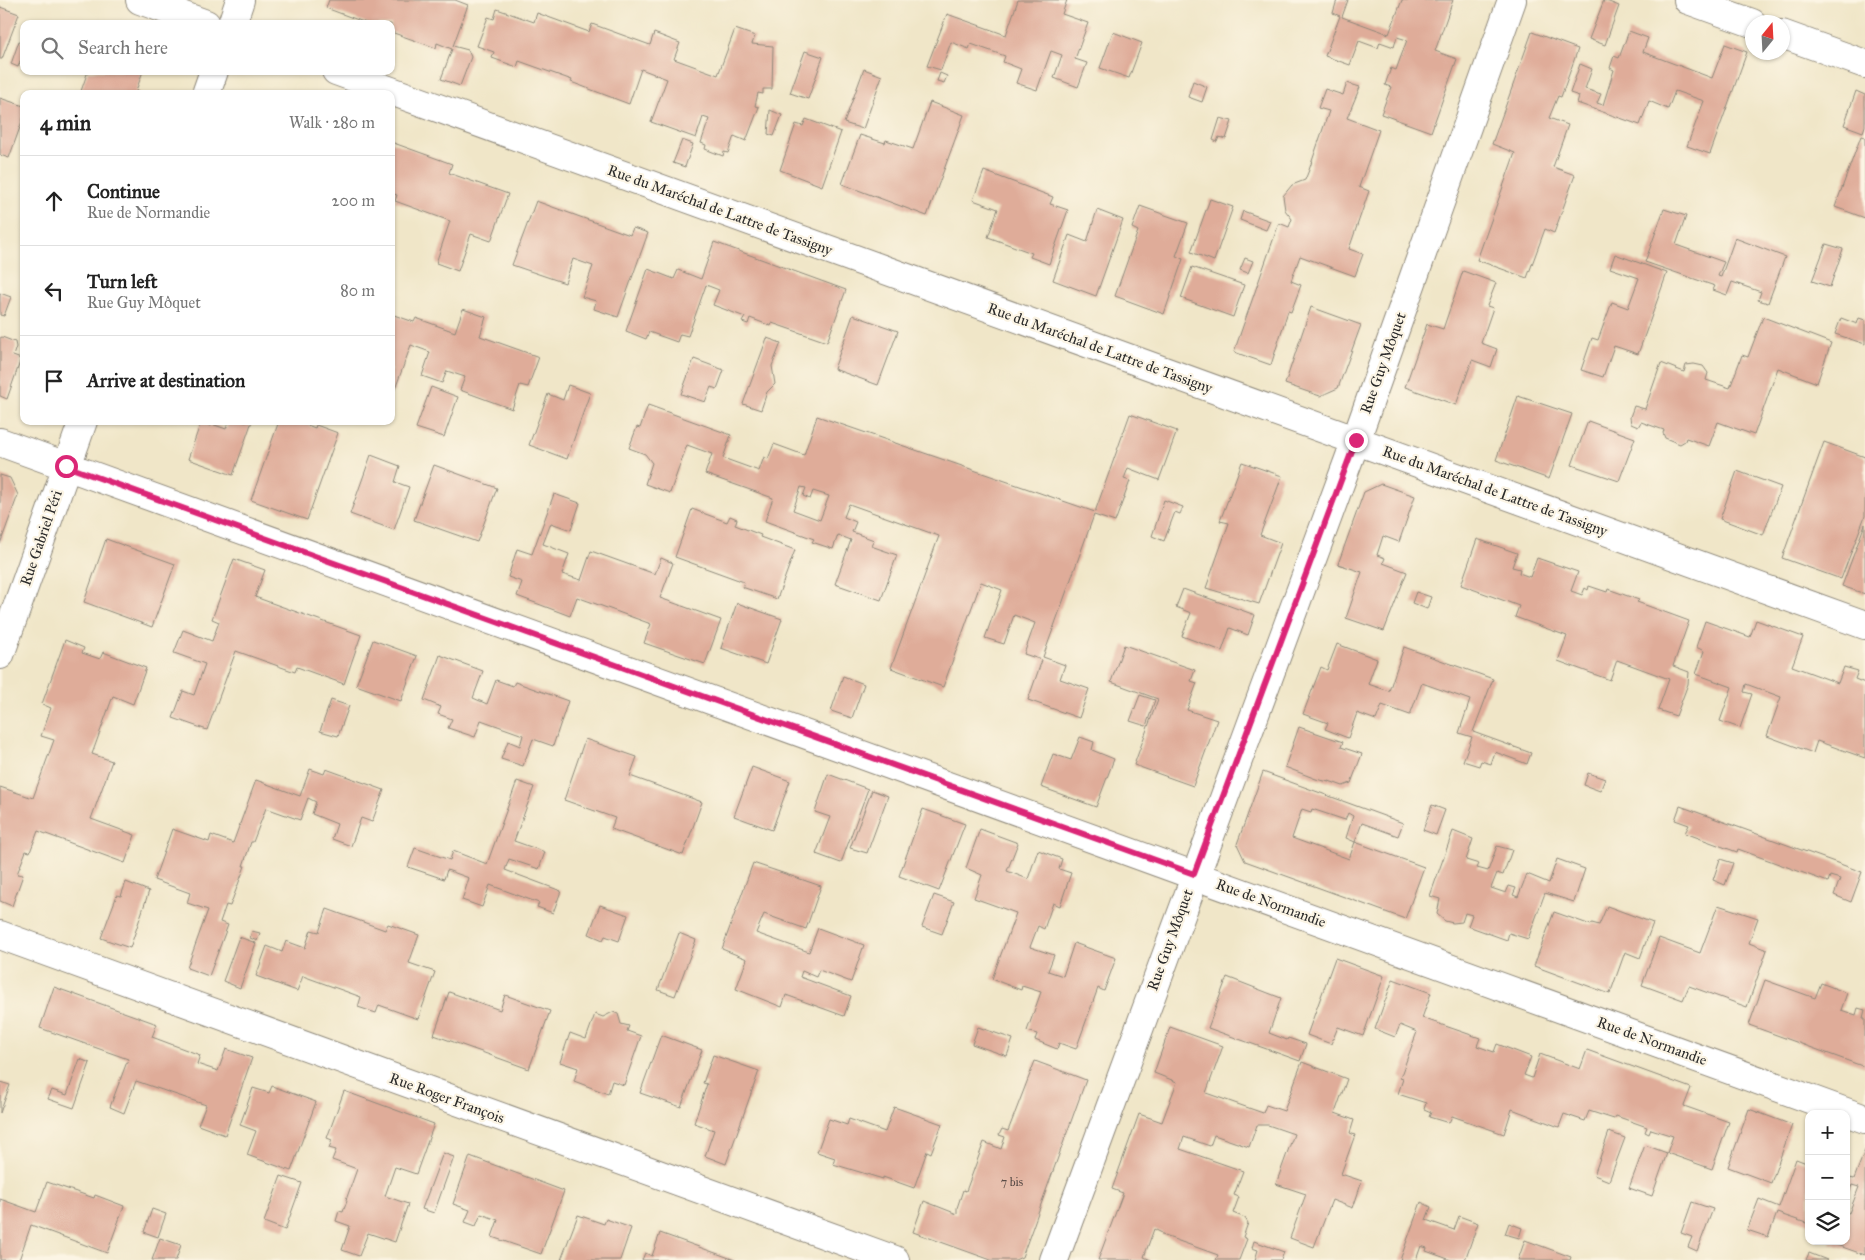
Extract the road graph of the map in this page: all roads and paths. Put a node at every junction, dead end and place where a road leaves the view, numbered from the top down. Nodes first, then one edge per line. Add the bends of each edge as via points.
1 (140, 0) edge
2 (240, 0) edge
3 (1512, 0) edge
4 (1688, 0) edge
5 (195, 20) edge
6 (233, 20) edge
7 (1745, 21) edge
8 (1790, 37) edge
9 (1865, 64) edge
10 (213, 75) edge
11 (347, 75) edge
12 (207, 90) edge
13 (389, 90) edge
14 (395, 92) edge
15 (81, 425) edge
16 (1356, 440) junction
17 (0, 442) edge
18 (66, 466) junction
19 (1865, 625) edge
20 (0, 655) edge
21 (1194, 874) junction
22 (0, 935) edge
23 (1865, 1119) edge
24 (894, 1260) edge
25 (1054, 1260) edge

1 - 5 street
2 - 6 street
3 - 16 street, Rue Guy Môquet
4 - 7 street
8 - 9 street
10 - 12 street
11 - 13 street, Rue du Maréchal de Lattre de Tassigny
14 - 16 street, Rue du Maréchal de Lattre de Tassigny
15 - 18 street, Rue Gabriel Péri
16 - 19 street, Rue du Maréchal de Lattre de Tassigny
16 - 21 street, Rue Guy Môquet
17 - 18 street, Rue de Normandie
18 - 20 street, Rue Gabriel Péri
18 - 21 street, Rue de Normandie
21 - 23 street, Rue de Normandie
21 - 25 street, Rue Guy Môquet
22 - 24 street, Rue Roger François

